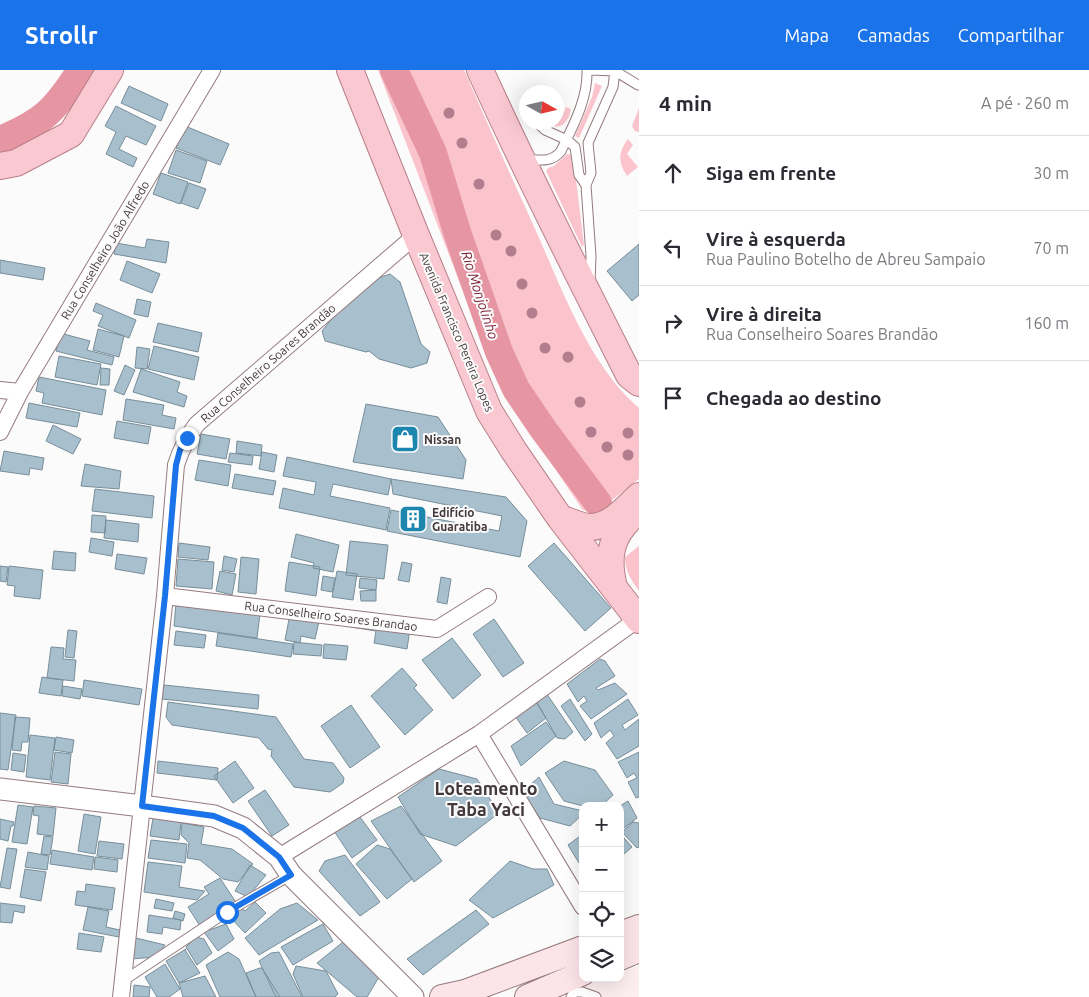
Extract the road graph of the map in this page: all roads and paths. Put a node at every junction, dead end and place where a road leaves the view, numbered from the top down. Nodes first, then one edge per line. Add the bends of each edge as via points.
1 (110, 70) edge
2 (212, 70) edge
3 (350, 70) edge
4 (480, 70) edge
5 (587, 70) edge
6 (591, 70) edge
7 (615, 71) edge
8 (638, 85) edge
9 (545, 130) edge
10 (566, 140) junction
11 (520, 158) junction
12 (0, 166) edge
13 (586, 185) junction
14 (416, 235) junction
15 (589, 296) junction
16 (639, 384) edge
17 (0, 390) edge
18 (20, 392) junction
19 (0, 432) edge
20 (639, 496) edge
21 (639, 510) edge
22 (560, 518) junction
23 (614, 587) junction
24 (165, 596) junction
25 (488, 597) dead end
26 (639, 620) edge
27 (479, 734) junction
28 (0, 789) edge
29 (142, 806) junction
30 (279, 857) junction
31 (291, 875) junction
32 (579, 900) edge
33 (639, 927) edge
34 (624, 933) edge
35 (579, 950) edge
36 (639, 950) edge
37 (624, 956) edge
38 (579, 975) edge
39 (122, 989) edge
40 (469, 994) edge
41 (413, 997) edge
42 (442, 997) edge
43 (526, 997) edge
44 (570, 997) edge
45 (596, 997) edge

1 - 12 main road via 71,134 16,164
2 - 18 street, Rua Conselheiro João Alfredo
3 - 14 main road, Avenida Francisco Pereira Lopes
4 - 11 main road
5 - 10 lane via 584,98
6 - 7 lane
7 - 8 lane
7 - 13 lane via 588,143 591,173
9 - 10 lane
10 - 11 lane via 557,156 546,160
10 - 13 lane via 574,147 579,176
11 - 15 main road
13 - 15 lane via 591,256
14 - 22 main road, Avenida Francisco Pereira Lopes via 489,411
14 - 24 street, Rua Conselheiro Soares Brandão via 198,424 187,438 176,465
15 - 16 main road via 629,375
17 - 18 street
18 - 19 street, Rua Conselheiro João Alfredo
20 - 22 main road via 612,521 602,525 589,527
21 - 23 main road via 611,544 610,573
22 - 23 main road, Avenida Francisco Pereira Lopes
23 - 26 main road, Avenida Francisco Pereira Lopes
24 - 25 street, Rua Conselheiro Soares Brandao via 437,629
24 - 29 street, Rua Conselheiro Soares Brandão
26 - 27 street
27 - 30 street
27 - 32 street
28 - 29 street
29 - 30 street via 214,816 243,828
29 - 39 street, Rua Conselheiro Soares Brandão
30 - 31 street
31 - 39 lane via 227,912
31 - 41 street
33 - 34 main road
35 - 40 main road
36 - 37 main road
38 - 43 main road
40 - 42 main road
44 - 45 lane via 574,992

